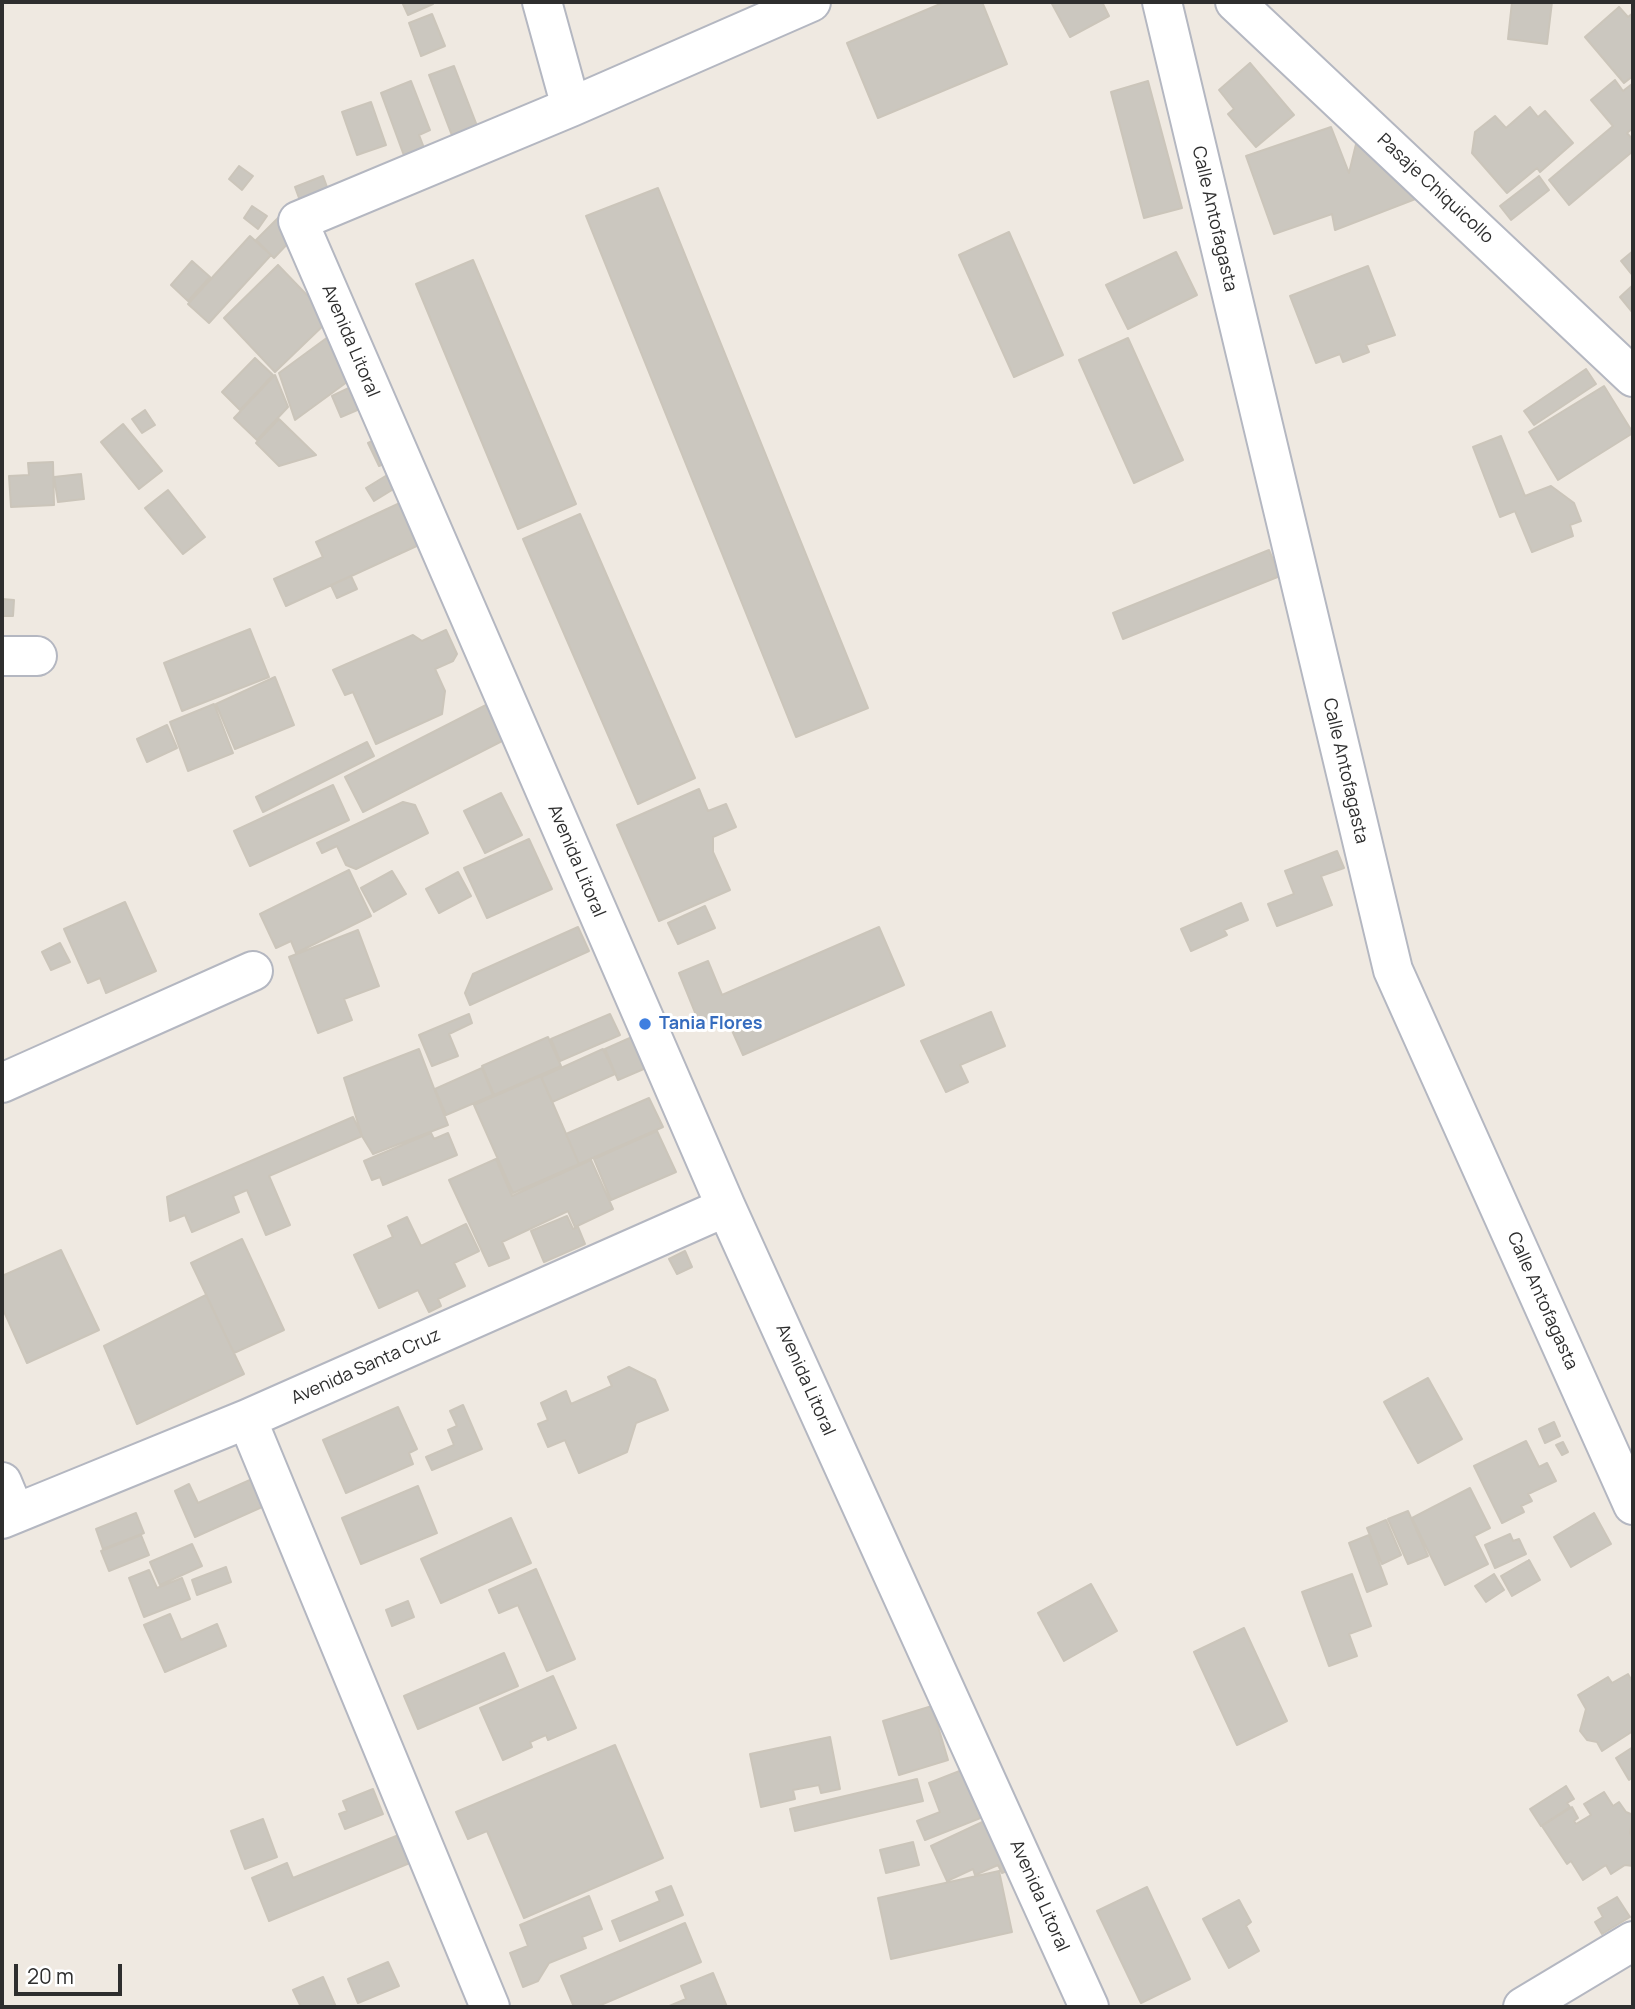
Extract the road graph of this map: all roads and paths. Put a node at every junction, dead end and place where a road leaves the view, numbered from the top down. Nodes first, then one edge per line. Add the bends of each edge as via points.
1 (542, 2) edge
2 (811, 2) edge
3 (1162, 2) edge
4 (1236, 2) edge
5 (571, 107) junction
6 (1626, 357) edge
7 (253, 971) dead end
8 (2, 1083) edge
9 (726, 1206) junction
10 (247, 1419) junction
11 (6, 1505) edge
12 (1633, 1505) edge
13 (1633, 1941) edge
14 (490, 2007) edge
15 (1089, 2007) edge
16 (1524, 2007) edge

1 - 5 street
2 - 5 street, Avenida Litoral
3 - 12 street, Calle Antofagasta via 1393,970
4 - 6 street, Pasaje Chiquicollo
5 - 9 street, Avenida Litoral via 298,221
7 - 8 street
9 - 10 street, Avenida Santa Cruz
9 - 15 street, Avenida Litoral
10 - 11 street, Avenida Santa Cruz
10 - 14 street
13 - 16 street

